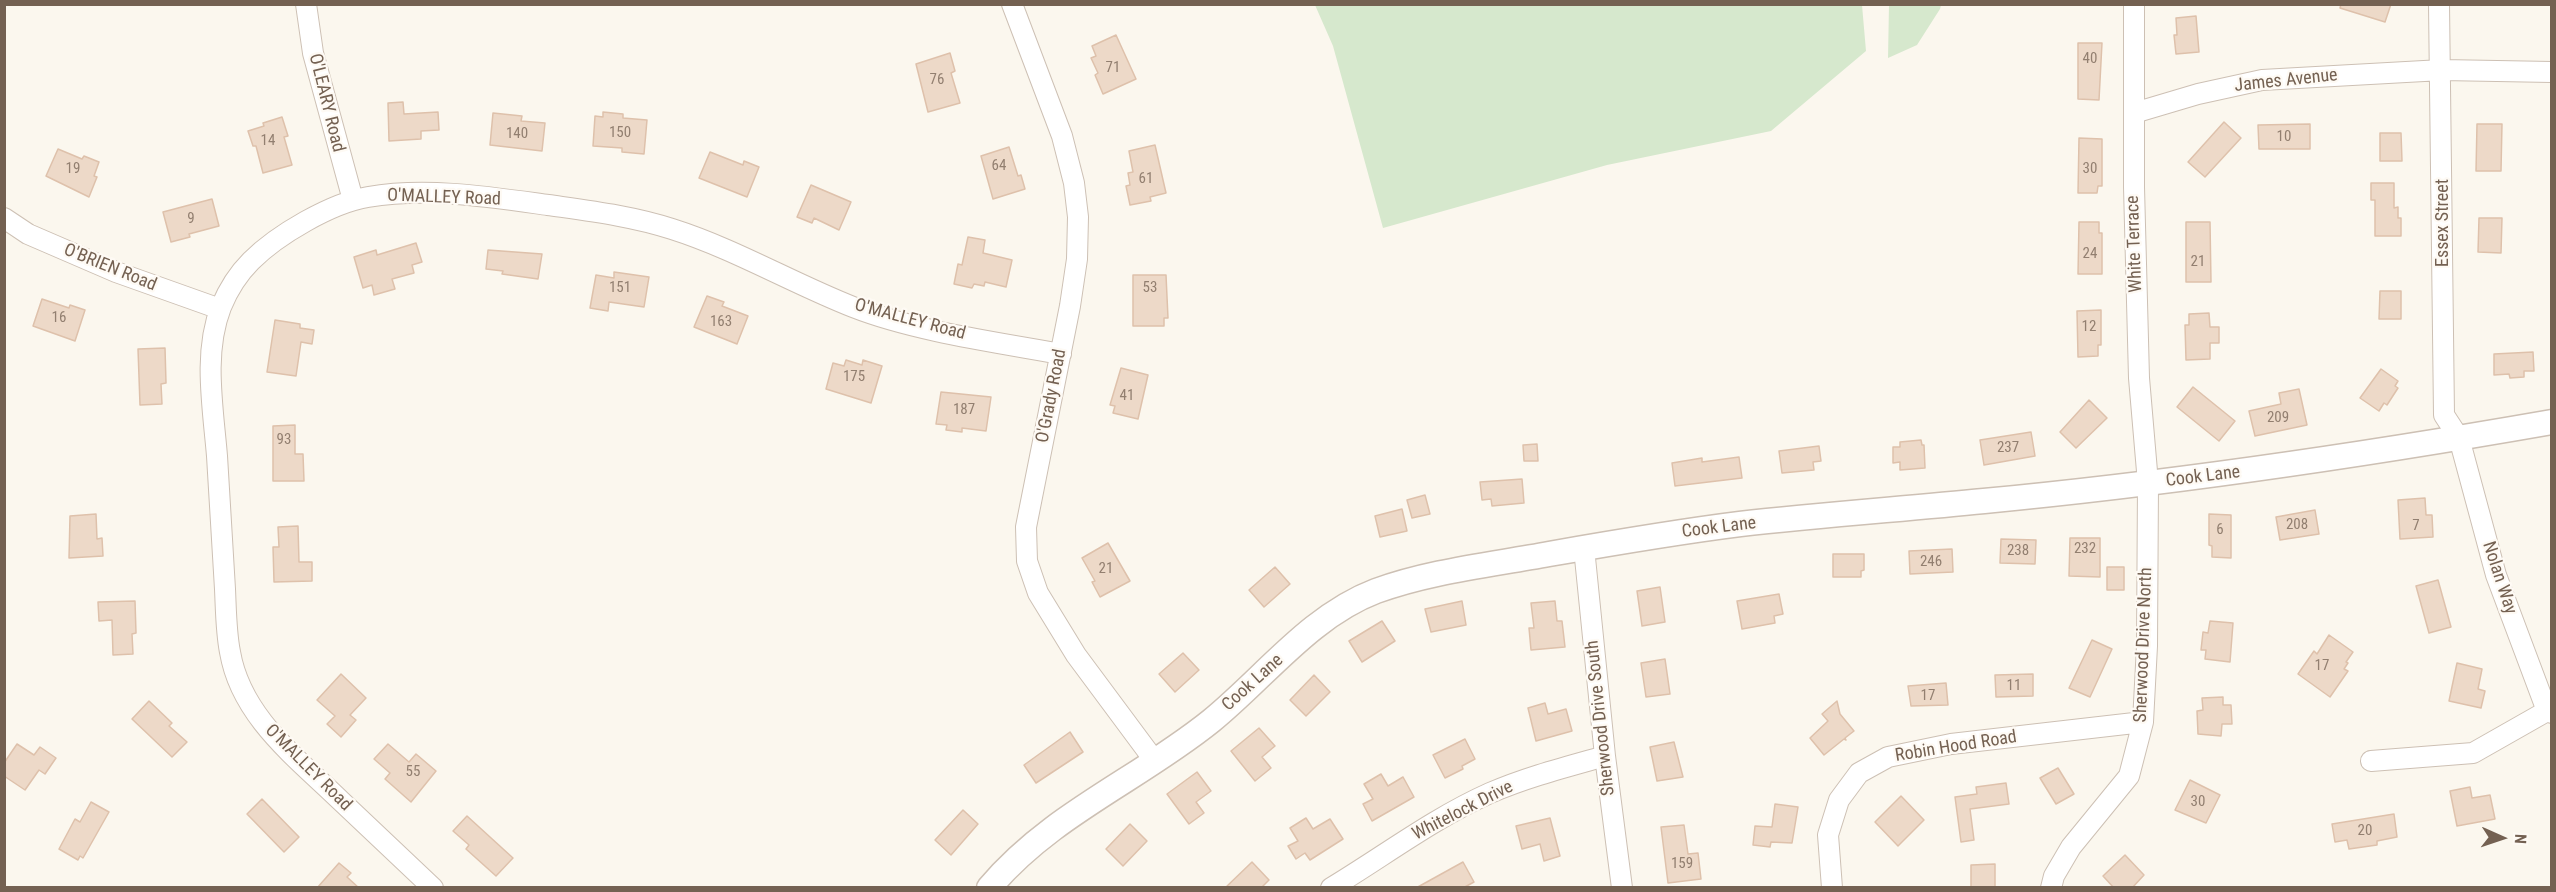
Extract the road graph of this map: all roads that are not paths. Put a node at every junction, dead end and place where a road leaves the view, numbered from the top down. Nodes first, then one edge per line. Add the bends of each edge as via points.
1 (306, 4) edge
2 (1012, 4) edge
3 (2134, 4) edge
4 (2439, 4) edge
5 (2442, 70) junction
6 (2552, 72) edge
7 (2134, 113) junction
8 (353, 200) junction
9 (4, 218) edge
10 (220, 309) junction
11 (1061, 354) junction
12 (2552, 422) edge
13 (2459, 438) junction
14 (2148, 483) junction
15 (1584, 548) junction
16 (2549, 712) edge
17 (2144, 722) junction
18 (1605, 756) junction
19 (1154, 760) junction
20 (2371, 761) dead end
21 (433, 888) edge
22 (989, 888) edge
23 (1331, 888) edge
24 (1622, 888) edge
25 (1832, 888) edge
26 (2051, 888) edge

1 - 8 street, O'LEARY Road via 313,53
2 - 11 street, O'Grady Road via 1055,112 1076,200 1077,259
3 - 7 street, White Terrace
4 - 5 street, Essex Street
5 - 6 street, James Avenue
5 - 7 street, James Avenue via 2262,80
5 - 13 street, Essex Street via 2444,415
7 - 14 street, White Terrace via 2139,378
8 - 10 street, O'MALLEY Road via 266,249 241,273
8 - 11 street, O'MALLEY Road via 383,195 449,194 622,216 675,230 853,307 923,327
9 - 10 street, O'BRIEN Road via 28,234 105,267
10 - 21 street, O'MALLEY Road via 212,348 212,390 229,651 238,681 253,710 277,740
11 - 19 street, O'Grady Road via 1026,527 1029,572 1038,594 1076,655
12 - 13 street, Cook Lane
13 - 14 street, Cook Lane via 2273,468
13 - 16 street, Nolan Way via 2496,575
14 - 15 street, Cook Lane via 1737,525
14 - 17 street, Sherwood Drive North
15 - 18 street, Sherwood Drive South
15 - 19 street, Cook Lane via 1451,570 1372,593 1303,638 1210,721
16 - 20 street via 2473,753
17 - 25 street, Robin Hood Road via 1951,744 1888,757 1859,773 1839,800 1828,835
17 - 26 street, Sherwood Drive North via 2129,776 2071,847
18 - 23 street, Whitelock Drive via 1543,773 1489,794 1429,825
18 - 24 street, Sherwood Drive South
19 - 22 street, Cook Lane via 1039,837

